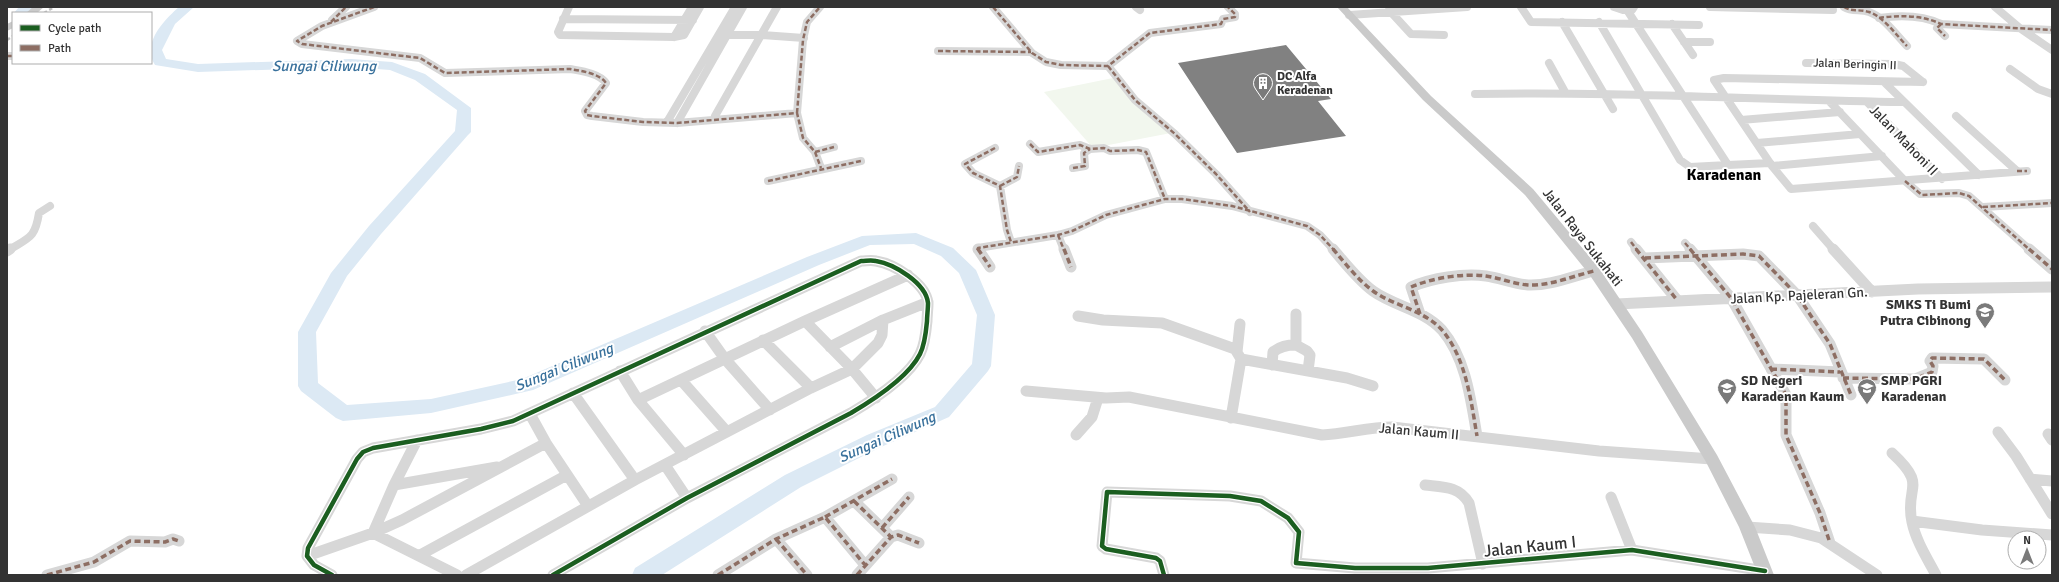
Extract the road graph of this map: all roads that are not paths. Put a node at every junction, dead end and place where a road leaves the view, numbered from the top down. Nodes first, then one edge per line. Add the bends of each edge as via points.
1 (346, 7) edge
2 (374, 7) edge
3 (569, 7) edge
4 (692, 7) edge
5 (700, 7) edge
6 (735, 7) edge
7 (743, 7) edge
8 (777, 7) edge
9 (820, 7) edge
10 (993, 7) edge
11 (1228, 7) edge
12 (1467, 7) edge
13 (1521, 7) edge
14 (1614, 7) edge
15 (1710, 7) edge
16 (1844, 7) edge
17 (1995, 7) edge
18 (1631, 9) edge
19 (1389, 10) edge
20 (1833, 10) dead end
21 (1348, 14) edge
22 (1879, 18) junction
23 (563, 19) junction
24 (685, 20) junction
25 (693, 20) junction
26 (330, 22) junction
27 (1562, 22) junction
28 (1599, 22) junction
29 (1635, 23) junction
30 (1672, 24) junction
31 (1940, 24) junction
32 (1699, 25) dead end
33 (2021, 29) junction
34 (2052, 30) edge
35 (718, 35) junction
36 (762, 35) junction
37 (1444, 35) dead end
38 (727, 36) junction
39 (1945, 36) dead end
40 (674, 37) junction
41 (804, 38) junction
42 (1684, 42) junction
43 (1710, 42) dead end
44 (1907, 46) dead end
45 (2052, 50) edge
46 (938, 51) dead end
47 (1031, 52) junction
48 (1693, 54) dead end
49 (1549, 63) dead end
50 (1806, 63) dead end
51 (1108, 66) junction
52 (2010, 68) dead end
53 (1884, 82) junction
54 (1565, 92) junction
55 (1603, 93) junction
56 (1475, 94) dead end
57 (2052, 94) edge
58 (1642, 95) junction
59 (1683, 96) junction
60 (1726, 98) junction
61 (1829, 101) junction
62 (1867, 102) junction
63 (1903, 102) junction
64 (1613, 109) dead end
65 (1840, 112) junction
66 (797, 113) junction
67 (715, 116) dead end
68 (1956, 116) dead end
69 (1741, 120) junction
70 (667, 122) junction
71 (677, 123) junction
72 (1860, 134) junction
73 (1757, 143) junction
74 (1030, 144) dead end
75 (834, 147) dead end
76 (995, 148) dead end
77 (1090, 149) junction
78 (815, 152) junction
79 (1882, 156) junction
80 (861, 161) dead end
81 (1728, 165) junction
82 (1771, 165) junction
83 (1019, 166) dead end
84 (821, 168) junction
85 (1073, 168) dead end
86 (2017, 171) junction
87 (2027, 171) dead end
88 (1979, 174) junction
89 (1942, 179) junction
90 (768, 180) dead end
91 (1905, 181) junction
92 (1000, 186) junction
93 (1165, 199) junction
94 (2052, 203) edge
95 (50, 206) dead end
96 (1983, 207) junction
97 (1250, 212) junction
98 (1813, 226) dead end
99 (1058, 235) junction
100 (1012, 242) junction
101 (1632, 242) dead end
102 (1685, 242) dead end
103 (7, 251) edge
104 (1698, 257) junction
105 (1645, 258) junction
106 (990, 267) dead end
107 (1071, 267) dead end
108 (2052, 270) edge
109 (1594, 271) junction
110 (908, 275) junction
111 (2052, 287) edge
112 (1872, 292) junction
113 (1797, 296) junction
114 (1731, 298) junction
115 (1677, 300) junction
116 (928, 302) junction
117 (1617, 304) junction
118 (1296, 314) dead end
119 (1420, 314) junction
120 (1078, 316) dead end
121 (805, 320) junction
122 (882, 320) junction
123 (1240, 324) dead end
124 (705, 331) junction
125 (763, 340) junction
126 (1296, 345) junction
127 (830, 347) junction
128 (1239, 356) junction
129 (725, 359) junction
130 (1272, 365) junction
131 (852, 369) junction
132 (1771, 369) junction
133 (620, 371) junction
134 (1308, 371) junction
135 (1842, 375) junction
136 (681, 380) junction
137 (2005, 380) dead end
138 (1373, 386) dead end
139 (811, 388) junction
140 (1026, 391) dead end
141 (574, 393) junction
142 (1851, 395) dead end
143 (876, 398) junction
144 (1098, 398) junction
145 (638, 400) junction
146 (770, 410) junction
147 (530, 414) junction
148 (1231, 418) junction
149 (727, 432) junction
150 (1998, 432) dead end
151 (1076, 434) dead end
152 (1477, 436) junction
153 (417, 440) junction
154 (546, 444) junction
155 (1892, 453) dead end
156 (684, 455) junction
157 (1712, 459) junction
158 (507, 465) junction
159 (664, 465) junction
160 (567, 474) junction
161 (892, 479) dead end
162 (2030, 479) junction
163 (635, 480) junction
164 (2052, 481) edge
165 (1425, 485) dead end
166 (394, 486) junction
167 (909, 496) dead end
168 (1611, 497) dead end
169 (687, 498) junction
170 (854, 500) junction
171 (588, 506) junction
172 (2052, 514) edge
173 (825, 517) junction
174 (1912, 521) junction
175 (1747, 527) junction
176 (882, 528) junction
177 (372, 533) junction
178 (2052, 535) edge
179 (891, 537) junction
180 (776, 539) junction
181 (179, 541) dead end
182 (919, 543) dead end
183 (1830, 543) junction
184 (1632, 550) junction
185 (420, 555) junction
186 (307, 556) junction
187 (1483, 564) junction
188 (865, 565) junction
189 (74, 572) edge
190 (1866, 572) edge
191 (1765, 573) edge
192 (722, 574) edge
193 (47, 575) edge
194 (332, 575) edge
195 (457, 575) edge
196 (466, 575) edge
197 (553, 575) edge
198 (807, 575) edge
199 (857, 575) edge
200 (1164, 575) edge
201 (1877, 575) edge
202 (1936, 575) edge

1 - 26 street
2 - 26 street
3 - 23 street
4 - 24 street
5 - 25 street
6 - 35 street
7 - 38 street
8 - 36 street
9 - 41 street via 807,22
10 - 47 street
11 - 51 street via 1235,17 1224,19 1221,24 1150,33
12 - 19 street
13 - 27 street via 1531,22
14 - 18 street
15 - 20 street
16 - 22 street via 1848,10 1868,12
17 - 33 street
18 - 29 street
19 - 21 street via 1379,17
19 - 37 street via 1411,34
21 - 109 main road, Jalan Raya Sukahati via 1427,98 1528,192
22 - 31 street via 1929,18
22 - 44 street
23 - 24 street
23 - 40 street via 558,32 560,35
24 - 25 street
24 - 40 street
25 - 40 street via 684,35
26 - 70 street via 297,41 302,44 420,58 445,73 555,69 586,71 606,83 587,106 587,115
27 - 28 street
27 - 55 street
28 - 29 street
28 - 58 street
29 - 30 street
29 - 59 street
30 - 32 street
30 - 42 street
31 - 33 street
31 - 39 street via 1937,28
33 - 34 street
33 - 45 street
35 - 38 street
35 - 70 street
36 - 38 street
36 - 41 street
36 - 67 street
38 - 71 street
41 - 66 street
42 - 43 street
42 - 48 street
46 - 47 street
47 - 51 street via 1038,58 1052,63
49 - 54 street
50 - 53 street, Jalan Beringin II via 1894,64 1903,66 1922,82
51 - 97 street via 1135,100 1190,149
52 - 57 street via 2038,89
53 - 60 street via 1716,78 1714,80
53 - 63 street
54 - 55 street
54 - 56 street
55 - 58 street
55 - 64 street
58 - 59 street
58 - 81 street via 1680,160 1690,167
59 - 60 street
59 - 81 street
60 - 61 street
60 - 69 street
61 - 62 street
61 - 65 street
62 - 63 street
62 - 89 street, Jalan Mahoni II
63 - 88 street
65 - 69 street
65 - 72 street
66 - 71 street
66 - 78 street via 803,138
68 - 86 street
69 - 73 street
70 - 71 street
72 - 73 street
72 - 79 street
73 - 82 street
74 - 77 street via 1038,152 1080,145
75 - 78 street
76 - 92 street via 965,164 973,173
77 - 85 street via 1084,153 1084,166
77 - 93 street via 1146,152
78 - 84 street
79 - 82 street
79 - 91 street
80 - 84 street
81 - 82 street
82 - 91 street via 1788,187 1794,190
83 - 92 street via 1018,177
84 - 90 street
86 - 87 street
86 - 88 street
88 - 89 street
89 - 91 street
91 - 96 street via 1922,195 1964,194
92 - 100 street via 1007,230
93 - 97 street via 1232,206
93 - 99 street via 1110,214
94 - 96 street
95 - 103 street via 39,213 36,230
96 - 108 street
97 - 119 street via 1312,228 1373,291
98 - 112 street
99 - 100 street
99 - 107 street
100 - 106 street via 977,249
101 - 105 street
102 - 104 street
104 - 105 street
104 - 113 street via 1743,254 1758,256
104 - 114 street
105 - 115 street
109 - 117 main road, Jalan Raya Sukahati
109 - 119 street via 1539,285 1527,285 1486,276 1462,276 1420,283 1411,287
110 - 116 street via 922,288
110 - 121 street
110 - 124 street via 876,261 861,261
111 - 112 street, Jalan Kp. Pajeleran Gn. via 1933,288
112 - 113 street, Jalan Kp. Pajeleran Gn.
113 - 114 street, Jalan Kp. Pajeleran Gn.
113 - 135 street via 1830,344
114 - 115 street, Jalan Kp. Pajeleran Gn.
114 - 132 street
115 - 117 street, Jalan Kp. Pajeleran Gn.
116 - 122 street
116 - 143 street via 926,334 920,354 910,368
117 - 157 main road, Jalan Raya Sukahati
118 - 126 street
119 - 152 street via 1441,329 1457,354 1472,405
120 - 128 street via 1162,323 1232,348
121 - 125 street
121 - 127 street
122 - 127 street
122 - 131 street via 882,335 878,343
123 - 128 street
124 - 129 street
124 - 133 street
125 - 129 street
125 - 139 street
126 - 130 street via 1276,349 1273,352
126 - 134 street via 1310,355
127 - 131 street
128 - 130 street
128 - 148 street
129 - 136 street
129 - 146 street
130 - 134 street
131 - 139 street
131 - 143 street
132 - 135 street
132 - 183 street via 1786,395 1786,435 1820,513
133 - 141 street
133 - 145 street
134 - 138 street
135 - 137 street via 1915,380 1932,372 1932,358 1976,358 1988,361
135 - 142 street
136 - 145 street
136 - 149 street
139 - 146 street
140 - 144 street, Jalan Kaum II
141 - 147 street
141 - 163 street
143 - 169 street
144 - 148 street, Jalan Kaum II via 1129,397
144 - 151 street via 1092,417
145 - 156 street
146 - 149 street
147 - 153 street via 481,429
147 - 154 street
148 - 152 street, Jalan Kaum II via 1322,435 1337,435 1380,426
149 - 156 street
150 - 162 street
152 - 157 street, Jalan Kaum II via 1599,451
153 - 166 street
153 - 186 street via 363,452 312,537
154 - 158 street
154 - 160 street
155 - 174 street via 1913,477 1915,485 1910,507
156 - 159 street
157 - 175 main road, Jalan Raya Sukahati
158 - 166 street
158 - 177 street
159 - 163 street
159 - 169 street
160 - 171 street
160 - 185 street
161 - 170 street
162 - 164 street
162 - 172 street
163 - 171 street
165 - 187 street via 1458,490 1465,494
166 - 177 street
167 - 176 street
168 - 184 street
169 - 197 street
170 - 173 street
170 - 176 street
171 - 196 street
173 - 180 street
173 - 188 street
174 - 178 street
174 - 202 street
175 - 183 street via 1798,530
175 - 191 main road, Jalan Raya Sukahati
176 - 179 street
177 - 185 street
177 - 186 street
179 - 182 street via 898,535
179 - 188 street
180 - 192 street
180 - 198 street
181 - 189 street via 130,541
183 - 190 street
184 - 187 street, Jalan Kaum I
184 - 191 street, Jalan Kaum I
185 - 195 street
186 - 194 street via 314,565
187 - 200 street, Jalan Kaum I via 1388,569 1296,563 1299,532 1297,528 1288,518 1260,501 1230,496 1107,492 1102,546 1106,549 1156,558 1160,560
188 - 199 street
189 - 193 street
190 - 201 street

